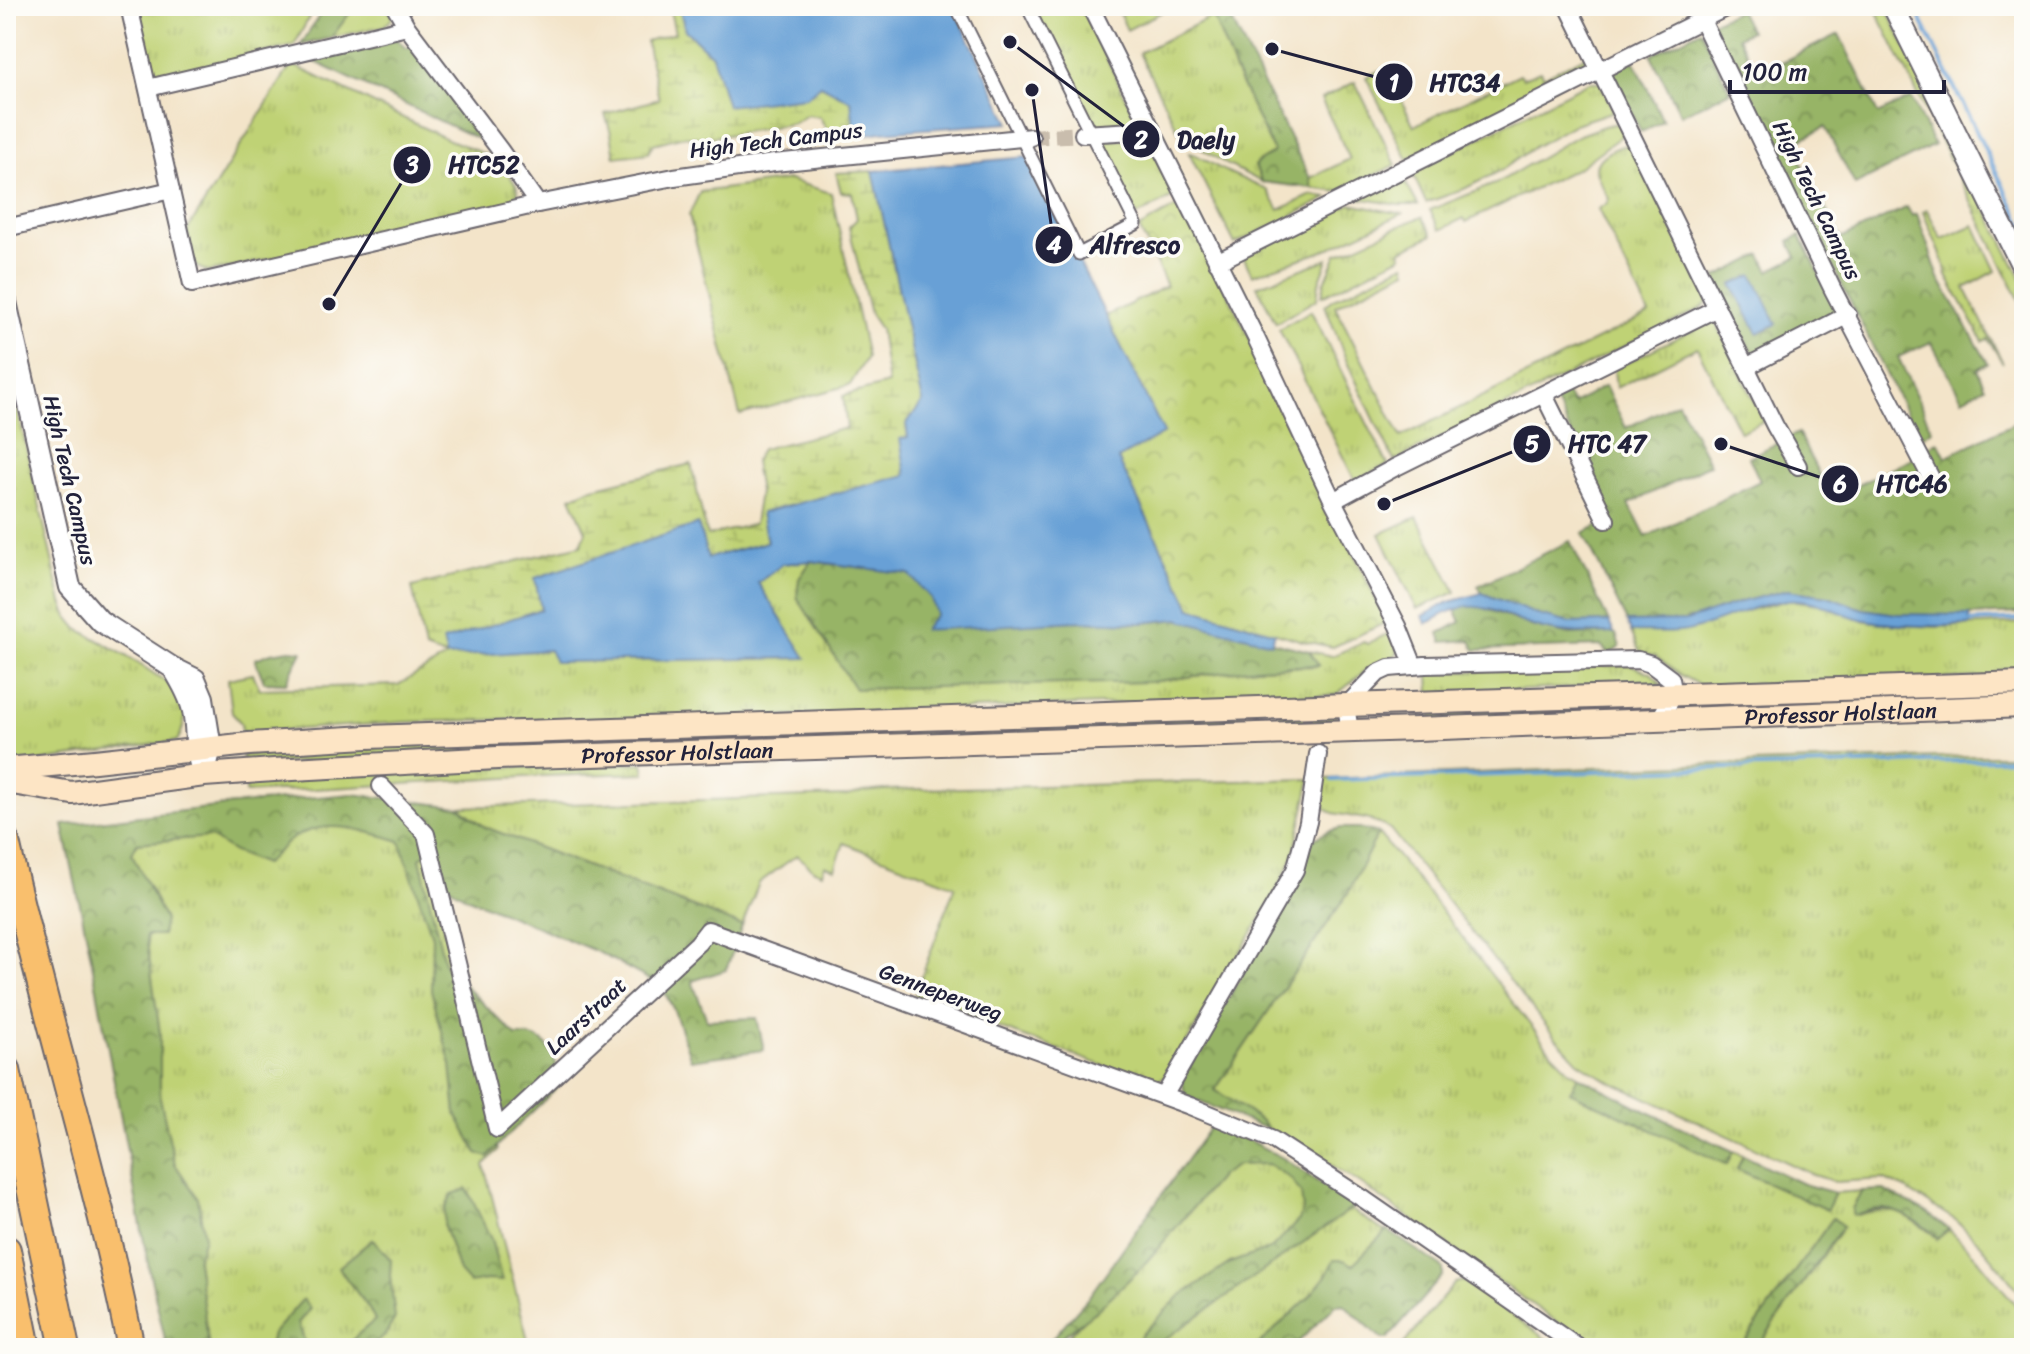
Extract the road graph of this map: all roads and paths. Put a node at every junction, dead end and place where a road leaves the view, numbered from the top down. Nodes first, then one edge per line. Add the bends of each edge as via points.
1 (129, 6) edge
2 (395, 6) edge
3 (956, 6) edge
4 (1027, 6) edge
5 (1090, 6) edge
6 (1568, 6) edge
7 (1729, 6) edge
8 (1893, 6) edge
9 (1699, 13) edge
10 (407, 27) junction
11 (1599, 71) junction
12 (148, 88) junction
13 (1151, 130) junction
14 (1087, 133) junction
15 (1027, 137) junction
16 (171, 190) junction
17 (538, 204) junction
18 (6, 228) edge
19 (1217, 262) junction
20 (2024, 270) edge
21 (6, 302) edge
22 (1717, 308) junction
23 (1848, 315) junction
24 (1746, 367) junction
25 (1544, 395) junction
26 (1798, 466) dead end
27 (1931, 478) dead end
28 (1333, 501) junction
29 (1606, 520) dead end
30 (1414, 666) junction
31 (2024, 683) edge
32 (1674, 695) junction
33 (1346, 706) junction
34 (2024, 706) edge
35 (1656, 721) junction
36 (1350, 731) junction
37 (203, 749) junction
38 (1318, 754) dead end
39 (6, 769) edge
40 (204, 775) junction
41 (6, 784) edge
42 (381, 786) dead end
43 (7, 846) edge
44 (705, 934) joint
45 (6, 1070) edge
46 (1164, 1096) junction
47 (6, 1250) edge
48 (26, 1348) edge
49 (65, 1348) edge
50 (131, 1348) edge
51 (1579, 1348) edge

1 - 12 street, High Tech Campus
2 - 10 street
3 - 15 street
4 - 14 street
5 - 13 street
6 - 11 street
7 - 9 street
8 - 20 street
9 - 11 street
9 - 23 street, High Tech Campus
10 - 12 street
10 - 17 street
11 - 19 street
11 - 22 street
12 - 16 street, High Tech Campus
13 - 14 street
13 - 19 street
14 - 15 street via 1136,224 1079,254
15 - 17 street, High Tech Campus via 695,173
16 - 17 street, High Tech Campus via 192,284
16 - 18 street
19 - 28 street
21 - 37 street, High Tech Campus via 70,587 100,621 195,679 208,721
22 - 24 street
22 - 25 street
23 - 24 street, High Tech Campus
23 - 27 street, High Tech Campus
24 - 26 street
25 - 28 street
25 - 29 street
28 - 30 street
30 - 32 street via 1638,660 1671,679
30 - 33 street via 1378,673
31 - 32 main road, Professor Holstlaan
32 - 33 main road, Professor Holstlaan
32 - 35 street
33 - 36 street
33 - 37 main road, Professor Holstlaan via 367,737
34 - 35 main road, Professor Holstlaan
35 - 36 main road, Professor Holstlaan
36 - 40 main road, Professor Holstlaan via 497,758
37 - 39 main road, Professor Holstlaan
37 - 40 street, High Tech Campus
38 - 46 street via 1295,870
40 - 41 main road, Professor Holstlaan via 72,793
42 - 44 street, Laarstraat via 426,834 497,1129
43 - 50 highway via 101,1208
44 - 46 street, Genneperweg via 708,930
45 - 49 highway
46 - 51 street, Genneperweg via 1273,1140
47 - 48 highway

